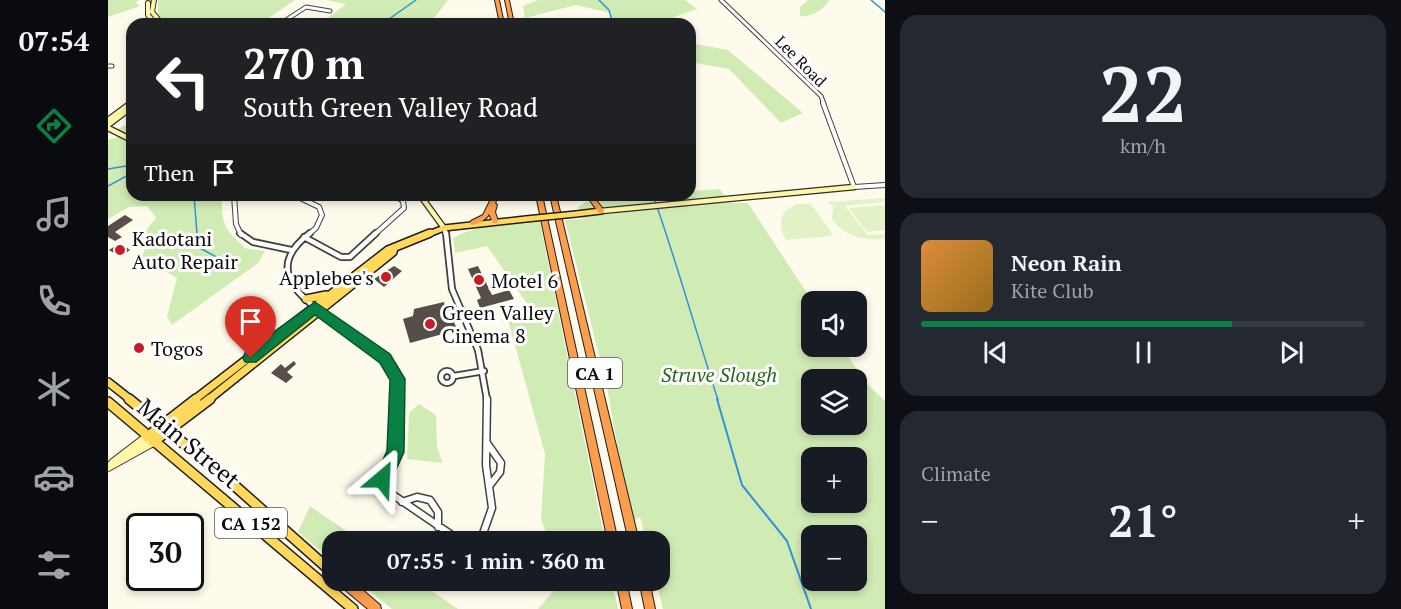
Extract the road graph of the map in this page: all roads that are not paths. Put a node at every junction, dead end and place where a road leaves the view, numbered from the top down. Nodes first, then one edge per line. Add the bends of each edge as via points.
1 (152, 0) edge
2 (497, 0) edge
3 (507, 0) edge
4 (721, 0) edge
5 (330, 11) dead end
6 (152, 18) edge
7 (157, 18) edge
8 (288, 18) edge
9 (501, 18) edge
10 (511, 18) edge
11 (126, 106) edge
12 (126, 112) edge
13 (108, 120) edge
14 (108, 126) edge
15 (126, 137) edge
16 (885, 185) edge
17 (854, 188) junction
18 (234, 201) edge
19 (306, 201) edge
20 (404, 201) edge
21 (424, 201) edge
22 (494, 201) edge
23 (495, 201) edge
24 (540, 201) edge
25 (554, 201) edge
26 (594, 201) edge
27 (601, 211) junction
28 (495, 221) junction
29 (473, 223) junction
30 (444, 228) junction
31 (304, 237) junction
32 (394, 248) junction
33 (291, 250) junction
34 (334, 292) junction
35 (306, 299) junction
36 (318, 309) junction
37 (484, 371) junction
38 (454, 376) dead end
39 (108, 382) edge
40 (108, 402) edge
41 (166, 429) junction
42 (150, 439) junction
43 (486, 443) junction
44 (109, 466) edge
45 (490, 485) junction
46 (402, 502) junction
47 (438, 527) junction
48 (444, 531) edge
49 (484, 531) edge
50 (611, 531) edge
51 (631, 531) edge
52 (322, 564) edge
53 (352, 591) edge
54 (354, 591) edge
55 (623, 591) edge
56 (646, 591) edge
57 (353, 609) edge
58 (370, 609) edge
59 (376, 609) edge
60 (627, 609) edge
61 (650, 609) edge

1 - 6 street via 148,13
1 - 7 street via 152,12
2 - 9 highway
3 - 10 highway
4 - 17 street, Lee Road via 821,96
5 - 8 street via 304,7
11 - 13 street
12 - 14 street
14 - 15 street
16 - 17 street
17 - 27 street
18 - 33 street via 234,224 242,236
19 - 31 street via 322,215 319,224
20 - 31 street via 404,208 350,256 341,257
21 - 30 street
22 - 29 highway via 485,216
23 - 28 highway via 492,212
24 - 50 highway, CA 1
25 - 51 highway, CA 1
26 - 27 highway
27 - 28 main road, bridge
28 - 29 main road
29 - 30 main road
30 - 32 main road
30 - 37 street via 452,289
31 - 33 street
32 - 34 main road
32 - 36 main road
33 - 35 street via 287,260 289,276
34 - 35 main road
34 - 36 main road
35 - 36 street
36 - 41 main road
36 - 46 street via 385,358 396,375 397,447 379,483
37 - 38 street
37 - 43 street via 488,405
39 - 41 main road, Main Street / CA 152
40 - 42 main road, Main Street / CA 152
41 - 42 main road
41 - 52 main road, Main Street / CA 152
42 - 44 street
42 - 57 main road, Main Street / CA 152
43 - 45 street
43 - 45 street via 501,463 500,472
45 - 49 street via 491,515
46 - 47 street
46 - 47 street via 417,497 430,500 438,512
47 - 48 street
53 - 58 street
54 - 59 highway
55 - 60 highway
56 - 61 highway

